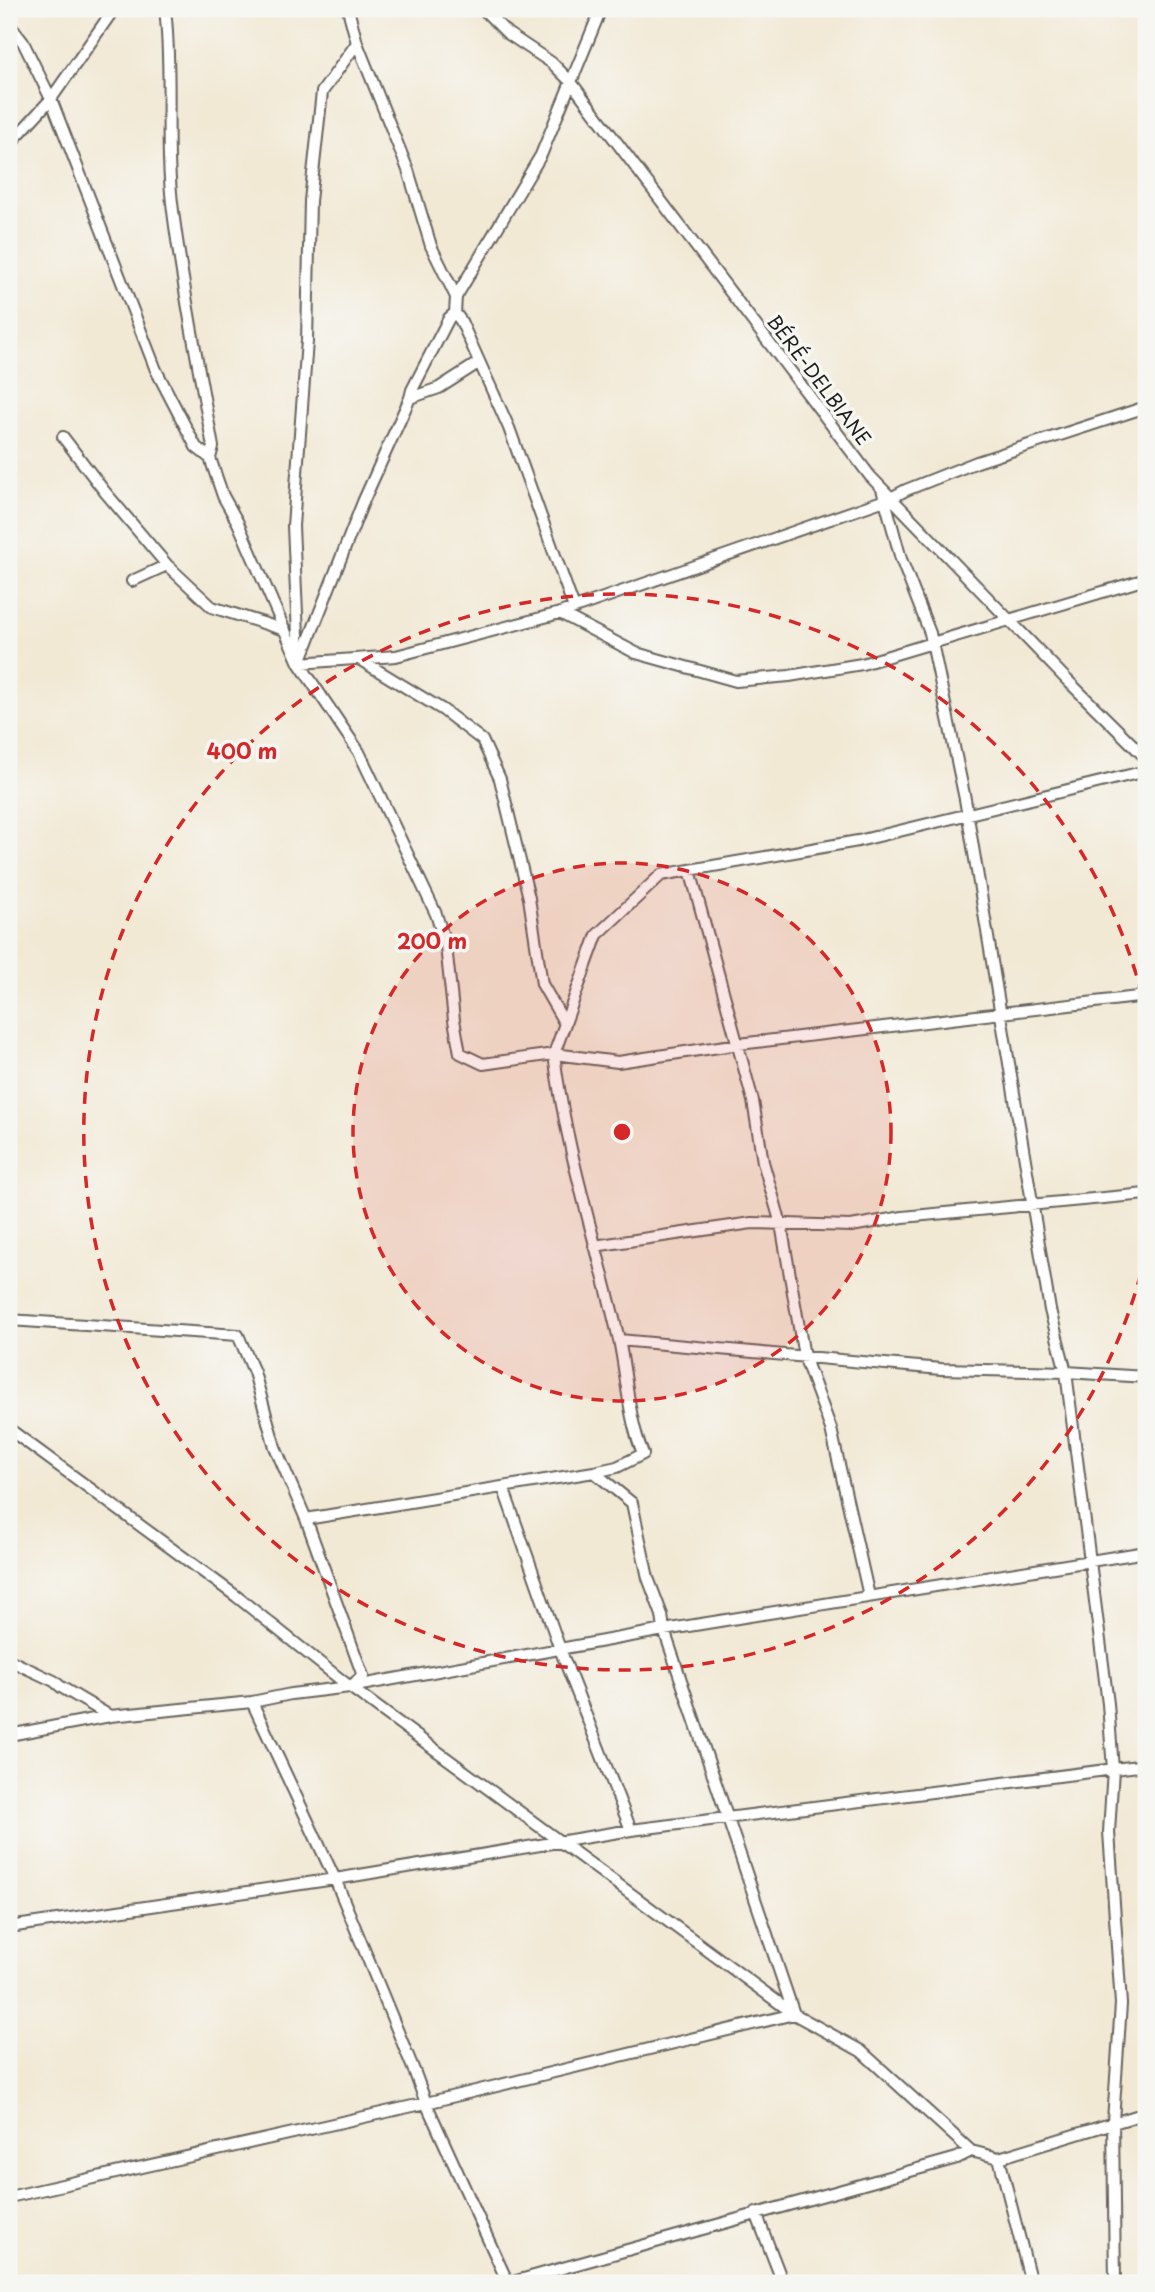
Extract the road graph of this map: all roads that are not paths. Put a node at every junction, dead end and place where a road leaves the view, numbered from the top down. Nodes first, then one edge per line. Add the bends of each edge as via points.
1 (114, 9) edge
2 (165, 9) edge
3 (348, 9) edge
4 (482, 9) edge
5 (601, 9) edge
6 (9, 24) edge
7 (357, 43) junction
8 (571, 82) junction
9 (51, 99) junction
10 (9, 145) edge
11 (456, 297) junction
12 (455, 313) junction
13 (478, 363) junction
14 (410, 398) junction
15 (1146, 407) edge
16 (63, 436) dead end
17 (210, 458) junction
18 (888, 499) junction
19 (167, 565) junction
20 (1146, 579) edge
21 (132, 582) dead end
22 (574, 608) junction
23 (559, 613) junction
24 (1010, 621) junction
25 (285, 630) junction
26 (932, 644) junction
27 (358, 659) junction
28 (299, 663) junction
29 (1146, 758) edge
30 (1146, 771) edge
31 (967, 815) junction
32 (690, 870) junction
33 (1146, 996) edge
34 (1000, 1012) junction
35 (565, 1024) junction
36 (739, 1044) junction
37 (554, 1054) junction
38 (1146, 1194) edge
39 (1032, 1206) junction
40 (781, 1224) junction
41 (594, 1246) junction
42 (9, 1320) edge
43 (619, 1340) junction
44 (804, 1356) junction
45 (1066, 1372) junction
46 (1146, 1377) edge
47 (9, 1429) edge
48 (594, 1472) junction
49 (503, 1487) junction
50 (306, 1519) junction
51 (1146, 1552) edge
52 (1090, 1561) junction
53 (869, 1596) junction
54 (664, 1630) junction
55 (560, 1649) junction
56 (9, 1660) edge
57 (350, 1687) junction
58 (252, 1702) junction
59 (110, 1716) junction
60 (9, 1735) edge
61 (1146, 1765) edge
62 (1112, 1769) junction
63 (727, 1819) junction
64 (631, 1830) junction
65 (562, 1841) junction
66 (335, 1879) junction
67 (9, 1927) edge
68 (794, 2014) junction
69 (426, 2103) junction
70 (1146, 2113) edge
71 (1113, 2121) junction
72 (971, 2151) junction
73 (999, 2158) junction
74 (9, 2197) edge
75 (756, 2213) junction
76 (509, 2283) edge
77 (783, 2283) edge
78 (1031, 2283) edge
79 (1115, 2283) edge

1 - 9 street
2 - 17 street via 173,210 213,447
3 - 7 street
4 - 8 street, BÉRÉ-DELBIANE
5 - 8 street
6 - 9 street
7 - 11 street via 408,170 431,246
7 - 28 street via 321,92 310,201 307,341 293,526
8 - 11 street via 541,155
8 - 18 street, BÉRÉ-DELBIANE
9 - 10 street
9 - 17 street via 156,370 196,447
11 - 12 street
12 - 13 street
12 - 14 street
13 - 14 street via 439,388
13 - 22 street via 513,439
14 - 28 street via 362,502
15 - 18 street via 977,462
16 - 19 street
17 - 25 street
18 - 22 street
18 - 24 street
18 - 26 street via 901,559
19 - 21 street
19 - 25 street via 212,607
20 - 24 street
22 - 23 street
23 - 26 street via 636,653 736,681 863,664
23 - 27 street via 396,656
24 - 26 street
24 - 29 street
25 - 28 street
26 - 31 street
27 - 28 street
27 - 35 street via 443,710 482,740 500,779 529,898 542,984
28 - 37 street via 359,752 436,914 446,946 460,1053 483,1064
30 - 31 street
31 - 32 street via 858,841
31 - 34 street
32 - 35 street via 661,875 597,935
32 - 36 street
33 - 34 street
34 - 36 street
34 - 39 street
35 - 37 street
36 - 37 street via 618,1062
36 - 40 street via 762,1161
37 - 41 street via 560,1103
38 - 39 street
39 - 40 street via 851,1226
39 - 45 street
40 - 41 street via 752,1223
40 - 44 street
41 - 43 street
42 - 50 street via 238,1335 254,1372 275,1447
43 - 44 street
43 - 48 street via 643,1454
44 - 45 street via 941,1369
44 - 53 street via 831,1429
45 - 46 street
45 - 52 street
47 - 57 street
48 - 49 street
48 - 54 street via 632,1503
49 - 50 street
49 - 55 street
50 - 57 street via 363,1676
51 - 52 street
52 - 53 street
52 - 62 street
53 - 54 street
54 - 55 street
54 - 63 street
55 - 57 street
55 - 64 street
56 - 59 street
57 - 58 street
57 - 65 street
58 - 59 street
58 - 66 street
59 - 60 street
61 - 62 street
62 - 63 street
62 - 71 street via 1109,1832 1121,2004
63 - 64 street
63 - 68 street
64 - 65 street
65 - 66 street
65 - 68 street
66 - 67 street
66 - 69 street
68 - 69 street
68 - 72 street via 861,2051
69 - 74 street
69 - 76 street
70 - 71 street
71 - 73 street
71 - 79 street
72 - 73 street
72 - 75 street
73 - 78 street
75 - 76 street
75 - 77 street

